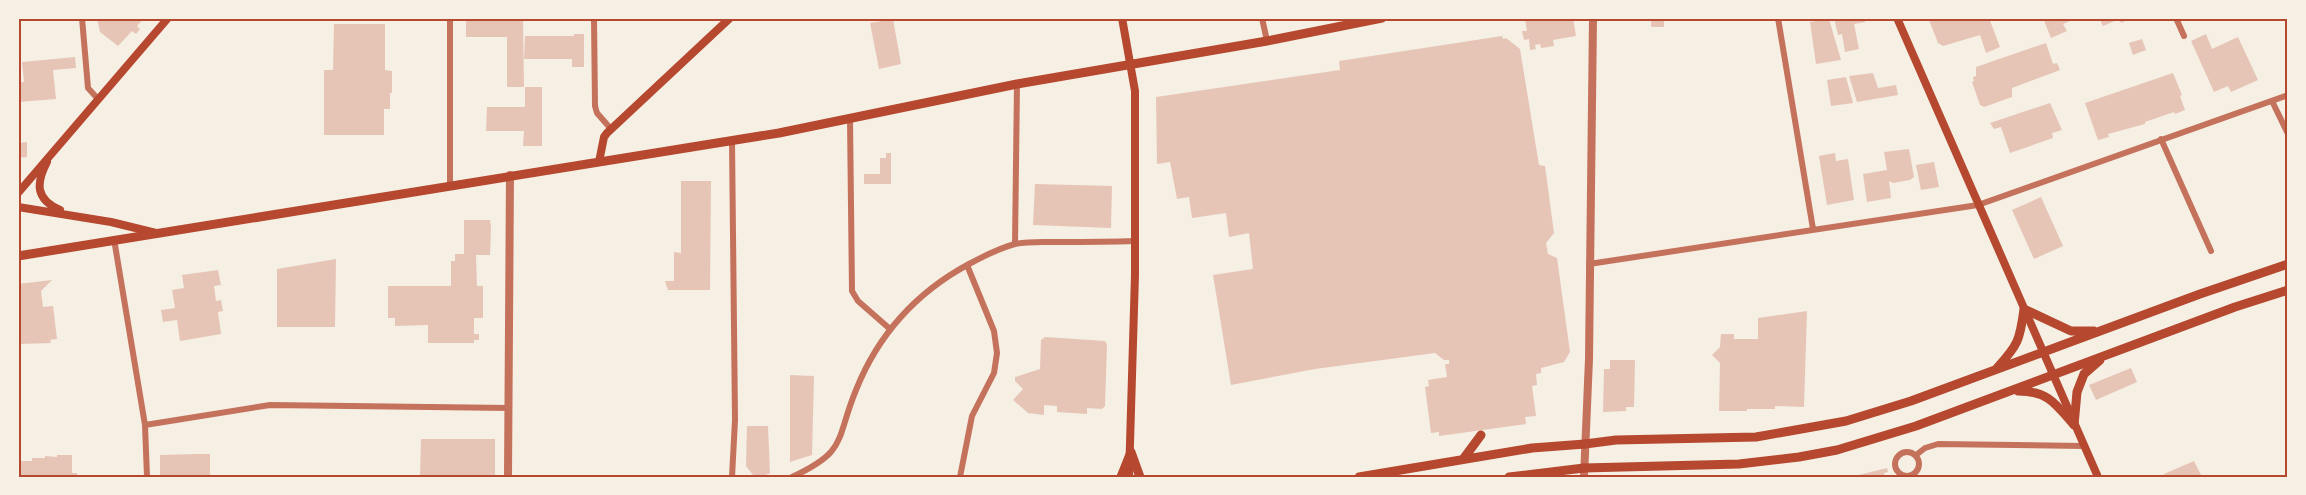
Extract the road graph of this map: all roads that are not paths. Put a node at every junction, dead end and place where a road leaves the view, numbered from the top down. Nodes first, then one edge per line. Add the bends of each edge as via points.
1 (82, 18) edge
2 (168, 18) edge
3 (450, 18) edge
4 (594, 18) edge
5 (730, 18) edge
6 (1122, 18) edge
7 (1262, 18) edge
8 (1382, 18) edge
9 (1593, 18) edge
10 (1778, 18) edge
11 (1897, 18) edge
12 (2176, 18) edge
13 (2184, 36) dead end
14 (1267, 42) junction
15 (1132, 65) junction
16 (1017, 84) junction
17 (2288, 95) edge
18 (98, 99) junction
19 (2272, 101) junction
20 (850, 119) junction
21 (611, 129) junction
22 (2288, 134) edge
23 (2162, 139) junction
24 (732, 141) junction
25 (51, 153) junction
26 (599, 162) junction
27 (510, 175) junction
28 (450, 186) junction
29 (18, 193) edge
30 (1978, 205) junction
31 (18, 207) edge
32 (71, 215) junction
33 (1813, 229) junction
34 (157, 233) junction
35 (114, 239) junction
36 (1134, 241) junction
37 (1016, 244) junction
38 (2211, 251) dead end
39 (18, 256) edge
40 (1589, 264) junction
41 (2288, 264) edge
42 (967, 265) junction
43 (2288, 290) edge
44 (2024, 309) junction
45 (890, 329) junction
46 (2100, 331) junction
47 (2045, 352) junction
48 (2106, 355) junction
49 (1996, 370) junction
50 (2055, 375) junction
51 (2012, 391) junction
52 (509, 408) junction
53 (144, 425) junction
54 (2074, 425) junction
55 (1481, 435) dead end
56 (1585, 444) junction
57 (2084, 446) junction
58 (1131, 452) junction
59 (1916, 455) junction
60 (1464, 458) junction
61 (1584, 472) edge
62 (147, 477) edge
63 (508, 477) edge
64 (732, 477) edge
65 (792, 477) edge
66 (960, 477) edge
67 (1121, 477) edge
68 (1129, 477) edge
69 (1140, 477) edge
70 (1359, 477) edge
71 (1509, 477) edge
72 (2098, 477) edge

1 - 18 street via 88,88
2 - 18 main road
3 - 28 street
4 - 21 street via 595,106
5 - 21 main road
6 - 15 main road
7 - 14 street
8 - 14 main road
9 - 40 street
10 - 33 street
11 - 30 main road
12 - 13 street
14 - 15 main road
15 - 16 main road
15 - 36 main road via 1136,91
16 - 20 main road
16 - 37 street
17 - 19 street
18 - 25 main road
19 - 22 street
19 - 23 street
20 - 24 main road
20 - 45 street via 852,291
21 - 26 main road via 604,137
23 - 30 street
23 - 38 street
24 - 26 main road
24 - 64 street
25 - 29 main road
25 - 32 main road via 39,180 40,190 51,206
26 - 27 main road
27 - 28 main road
27 - 52 street
28 - 34 main road
30 - 33 street
30 - 44 main road
31 - 32 main road
32 - 34 main road
33 - 40 street
34 - 35 main road
35 - 39 main road
35 - 53 street
36 - 37 street
36 - 58 main road
37 - 42 street
40 - 56 street
41 - 46 main road
42 - 45 street via 913,303
42 - 66 street via 994,331 997,353 994,373 972,416
43 - 48 main road
44 - 46 main road via 2071,331
44 - 47 main road
44 - 49 main road via 2021,337
45 - 65 street via 855,392 838,444 830,455
46 - 47 main road
47 - 49 main road
47 - 50 main road
48 - 50 main road
48 - 54 main road via 2084,374
49 - 56 main road via 1875,413 1814,428 1756,436
50 - 51 main road
50 - 54 main road
51 - 54 main road via 2034,391 2050,398
51 - 61 main road via 1875,440 1799,457
52 - 53 street via 270,405
52 - 63 street
53 - 62 street
54 - 57 main road
55 - 60 main road
56 - 60 main road
56 - 61 street
57 - 59 street via 1938,444
57 - 72 main road
58 - 67 main road
58 - 68 main road
58 - 69 main road
59 - 59 street via 1899,454 1897,471 1907,476 1917,472
60 - 70 main road
61 - 71 main road

